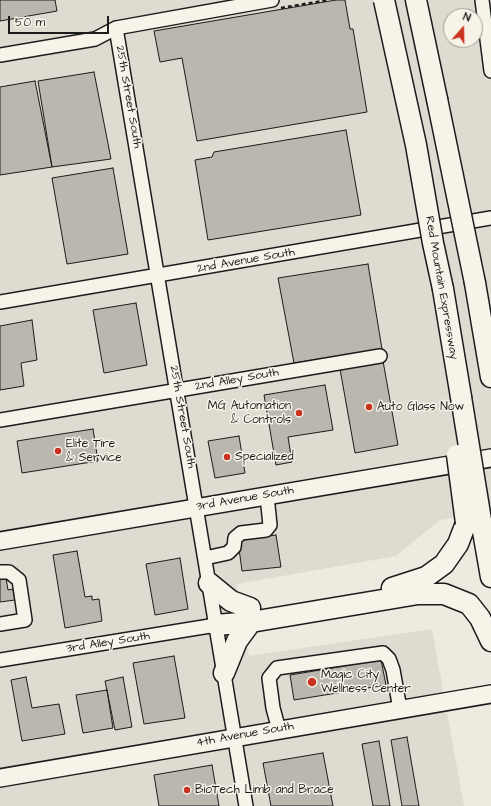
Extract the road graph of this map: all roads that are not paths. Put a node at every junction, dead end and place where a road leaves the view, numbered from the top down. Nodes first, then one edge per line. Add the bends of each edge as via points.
1 (272, 0) edge
2 (384, 0) edge
3 (416, 0) edge
4 (482, 0) edge
5 (116, 28) junction
6 (0, 55) edge
7 (491, 71) edge
8 (491, 218) edge
9 (158, 276) junction
10 (0, 302) edge
11 (380, 356) dead end
12 (491, 377) edge
13 (177, 390) junction
14 (0, 420) edge
15 (491, 458) edge
16 (267, 496) junction
17 (197, 507) junction
18 (474, 522) junction
19 (0, 541) edge
20 (205, 558) junction
21 (0, 572) edge
22 (491, 577) edge
23 (209, 583) junction
24 (251, 615) junction
25 (215, 620) junction
26 (0, 624) edge
27 (489, 636) edge
28 (0, 660) edge
29 (224, 674) junction
30 (491, 694) edge
31 (400, 709) junction
32 (280, 730) junction
33 (234, 737) junction
34 (0, 778) edge
35 (246, 806) edge

1 - 5 street
2 - 18 highway, Red Mountain Expressway, bridge via 416,145 432,243 443,289 446,310 440,331 455,398
3 - 12 highway, bridge via 475,284
4 - 7 street
5 - 6 street via 95,39
5 - 9 street, 25th Street South
8 - 9 street, 2nd Avenue South
9 - 10 street, 2nd Avenue South
9 - 13 street, 25th Street South
11 - 13 street, 2nd Alley South
13 - 14 street, 2nd Alley South
13 - 17 street, 25th Street South
15 - 16 main road, 3rd Avenue South
16 - 17 main road, 3rd Avenue South
16 - 20 street via 270,525 266,530 242,533 235,538 234,547 228,553
17 - 19 main road, 3rd Avenue South
17 - 20 street, 25th Street South
18 - 22 highway
18 - 24 highway via 444,564 426,577 400,586
20 - 23 street, 25th Street South
21 - 26 street via 9,572 19,580 25,620
23 - 24 highway
23 - 25 street, 25th Street South
24 - 25 highway
24 - 27 highway via 418,594 444,594 470,604
24 - 29 highway
25 - 28 street, 3rd Alley South
25 - 29 street, 25th Street South
29 - 33 street, 25th Street South
30 - 31 main road, 4th Avenue South
31 - 32 main road, 4th Avenue South
31 - 32 street via 393,670 389,659 383,653 277,668 269,678 273,708
32 - 33 main road, 4th Avenue South
33 - 34 main road, 4th Avenue South
33 - 35 street, 25th Street South

